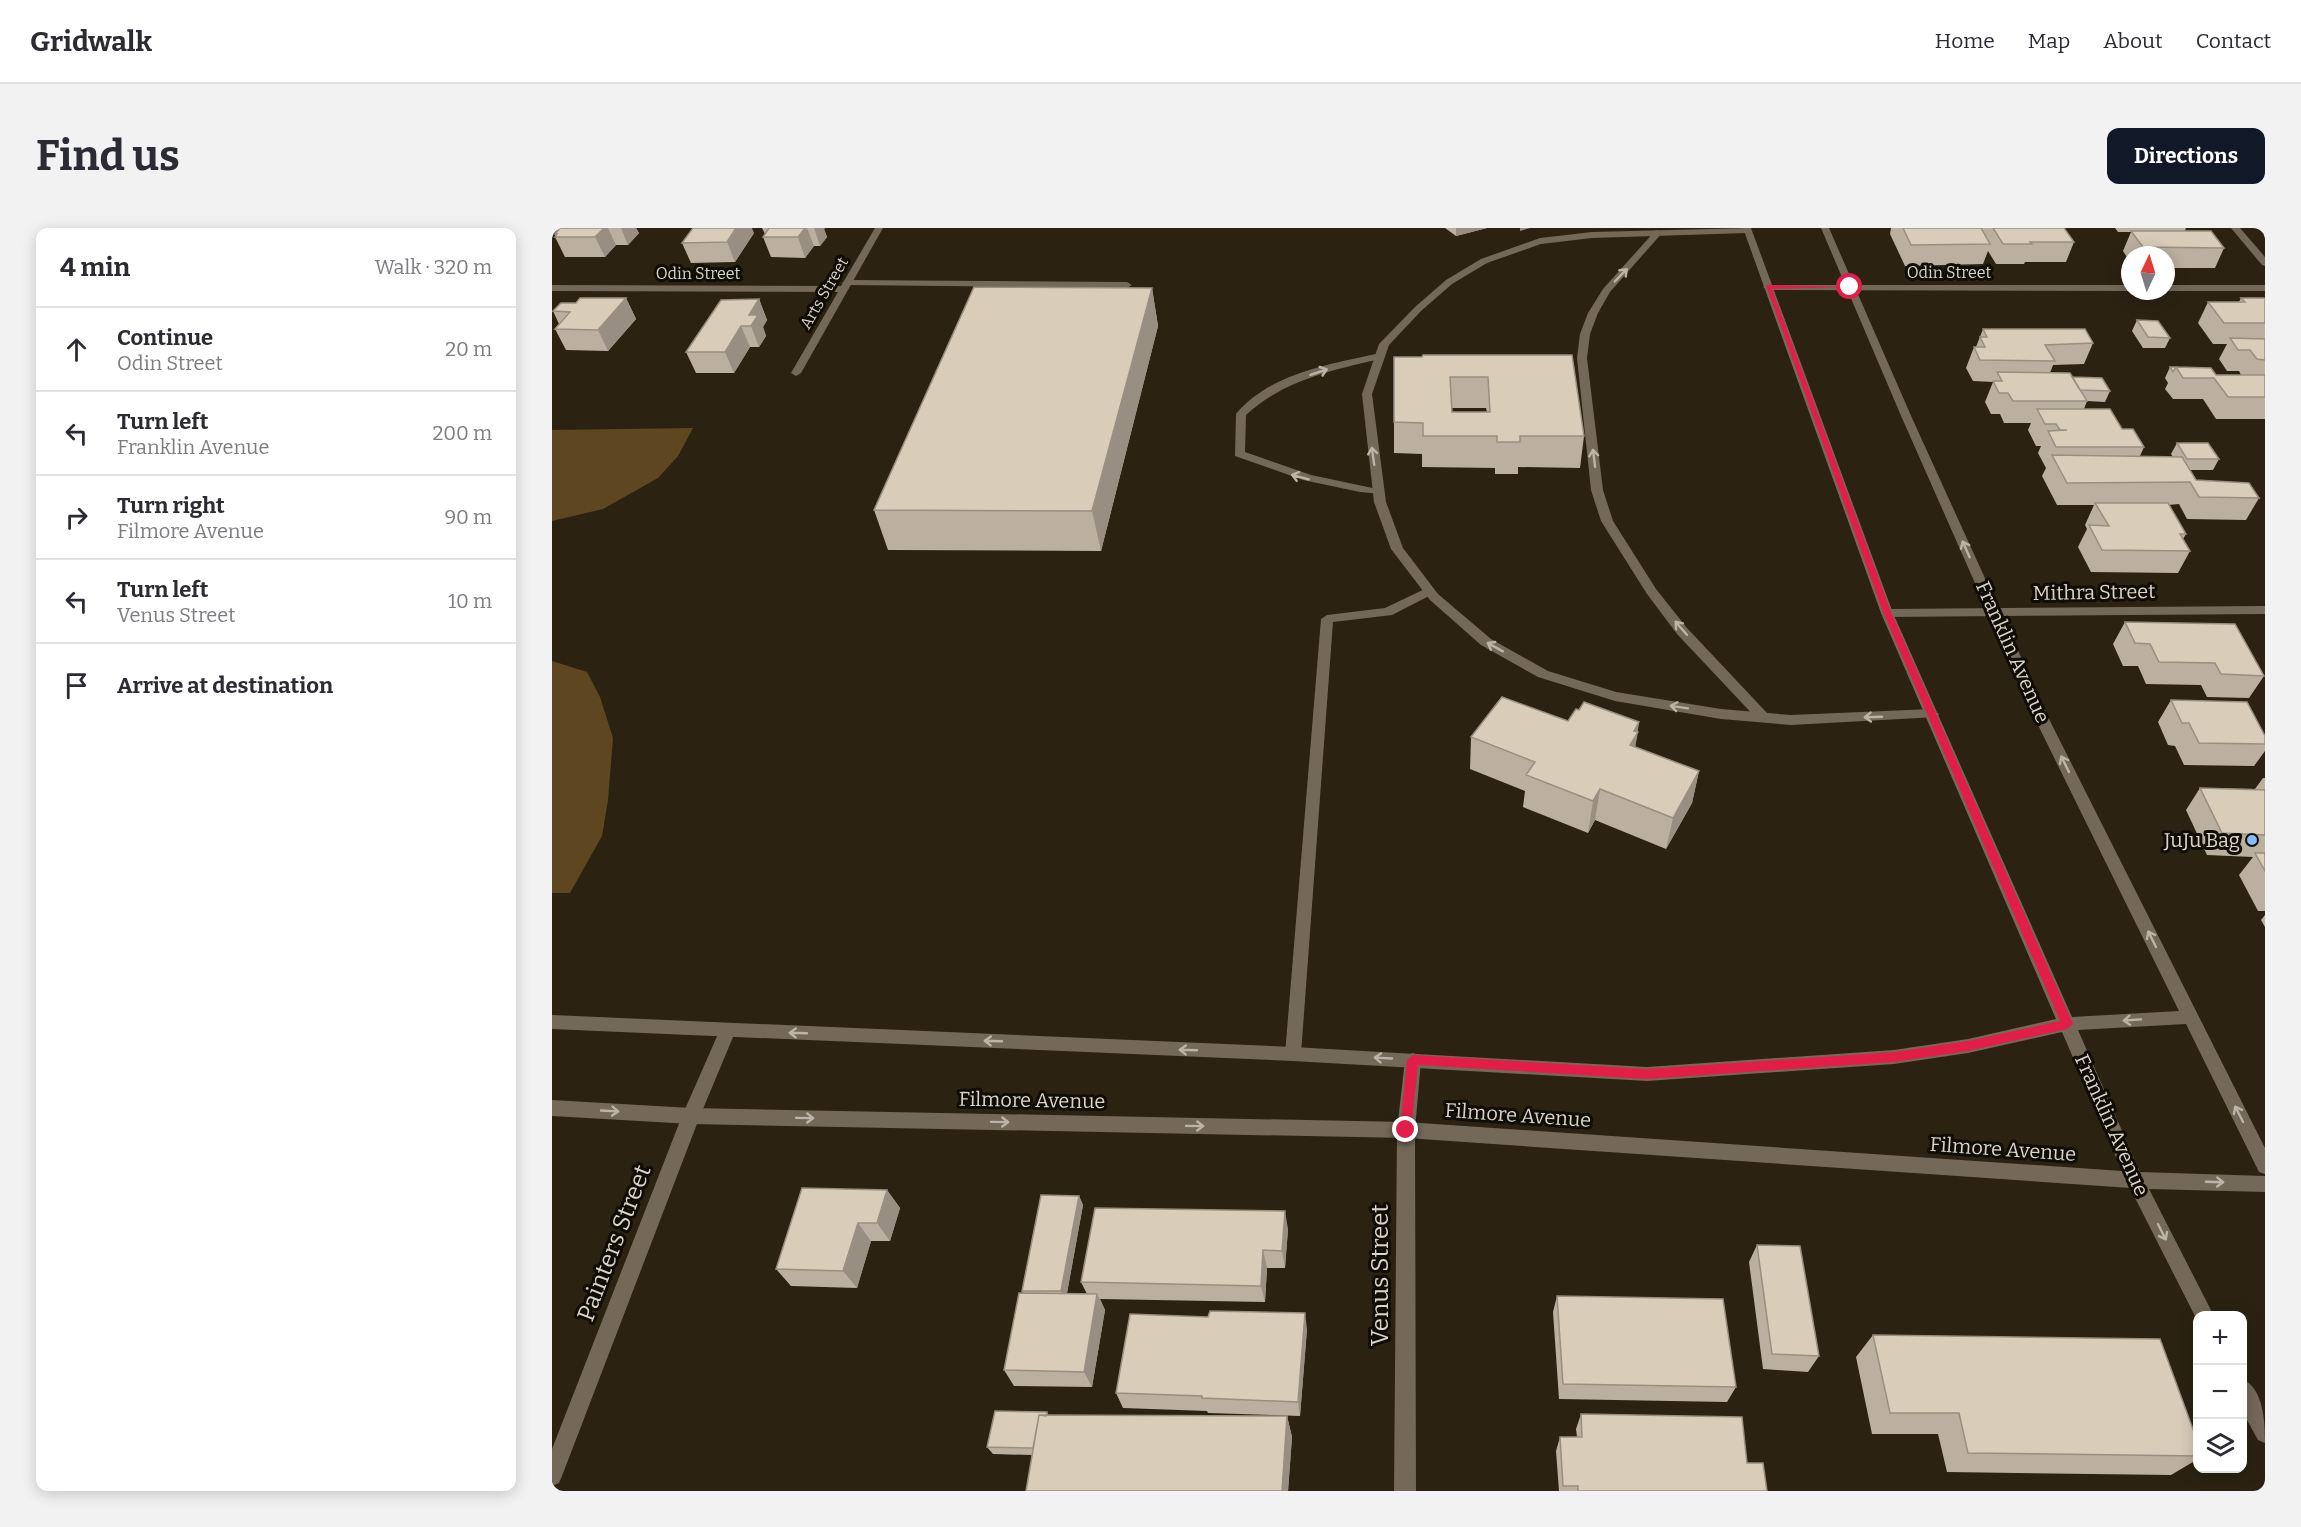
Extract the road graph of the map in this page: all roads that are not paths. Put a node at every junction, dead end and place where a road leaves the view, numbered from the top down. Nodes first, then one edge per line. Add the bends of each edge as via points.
1 (879, 228) edge
2 (1824, 228) edge
3 (2235, 228) edge
4 (1747, 229) edge
5 (1659, 232) junction
6 (2265, 263) edge
7 (1127, 285) edge
8 (846, 286) junction
9 (1768, 287) junction
10 (1850, 287) junction
11 (552, 288) edge
12 (2121, 288) edge
13 (2175, 288) edge
14 (2265, 288) edge
15 (1380, 356) junction
16 (796, 373) dead end
17 (1378, 492) junction
18 (1429, 591) junction
19 (2265, 610) edge
20 (1887, 612) junction
21 (1995, 613) junction
22 (1932, 714) junction
23 (1763, 717) junction
24 (2190, 1017) junction
25 (552, 1022) edge
26 (2067, 1024) junction
27 (728, 1030) junction
28 (1293, 1054) junction
29 (1413, 1060) junction
30 (552, 1108) edge
31 (691, 1116) junction
32 (1406, 1130) junction
33 (2265, 1166) edge
34 (2135, 1180) junction
35 (2265, 1184) edge
36 (2202, 1311) edge
37 (2247, 1399) edge
38 (2265, 1433) edge
39 (552, 1476) edge
40 (1405, 1491) edge

1 - 8 street, Arts Street
2 - 10 street, Franklin Avenue
3 - 6 street
4 - 5 street
4 - 9 street, Franklin Avenue
5 - 15 street via 1540,241 1485,261 1449,282 1418,309 1384,344
23 -> 5 street via 1682,631 1651,591 1606,521 1597,490 1582,358 1585,334 1606,291
7 - 8 street, Odin Street
8 - 11 street, Odin Street
8 - 16 street, Arts Street
9 - 10 street, Odin Street
9 - 20 street, Franklin Avenue
10 - 12 street, Odin Street
21 -> 10 street, Franklin Avenue
13 - 14 street
17 -> 15 street via 1367,394
17 -> 15 street via 1287,473 1239,454 1242,414 1269,391 1335,367
17 - 18 street via 1397,549
23 -> 18 street via 1615,696 1543,674 1486,642
18 - 28 street via 1388,612 1328,619
19 - 21 street, Mithra Street
20 - 21 street, Mithra Street
20 - 22 street, Franklin Avenue
24 -> 21 street, Franklin Avenue via 2043,721
22 -> 23 street via 1791,720
22 - 26 street, Franklin Avenue
24 -> 26 street
33 -> 24 street, Franklin Avenue
25 - 27 street
26 - 29 street via 1968,1046 1894,1057 1658,1073
26 - 34 street, Franklin Avenue
28 -> 27 street
27 - 31 street, Painters Street
29 -> 28 street
29 - 32 street, Venus Street
30 -> 31 street, Filmore Avenue
31 -> 32 street, Filmore Avenue
31 - 39 street, Painters Street
32 - 34 street, Filmore Avenue
32 - 40 street, Venus Street
34 -> 35 street, Filmore Avenue
34 -> 36 street, Franklin Avenue
37 - 38 street

